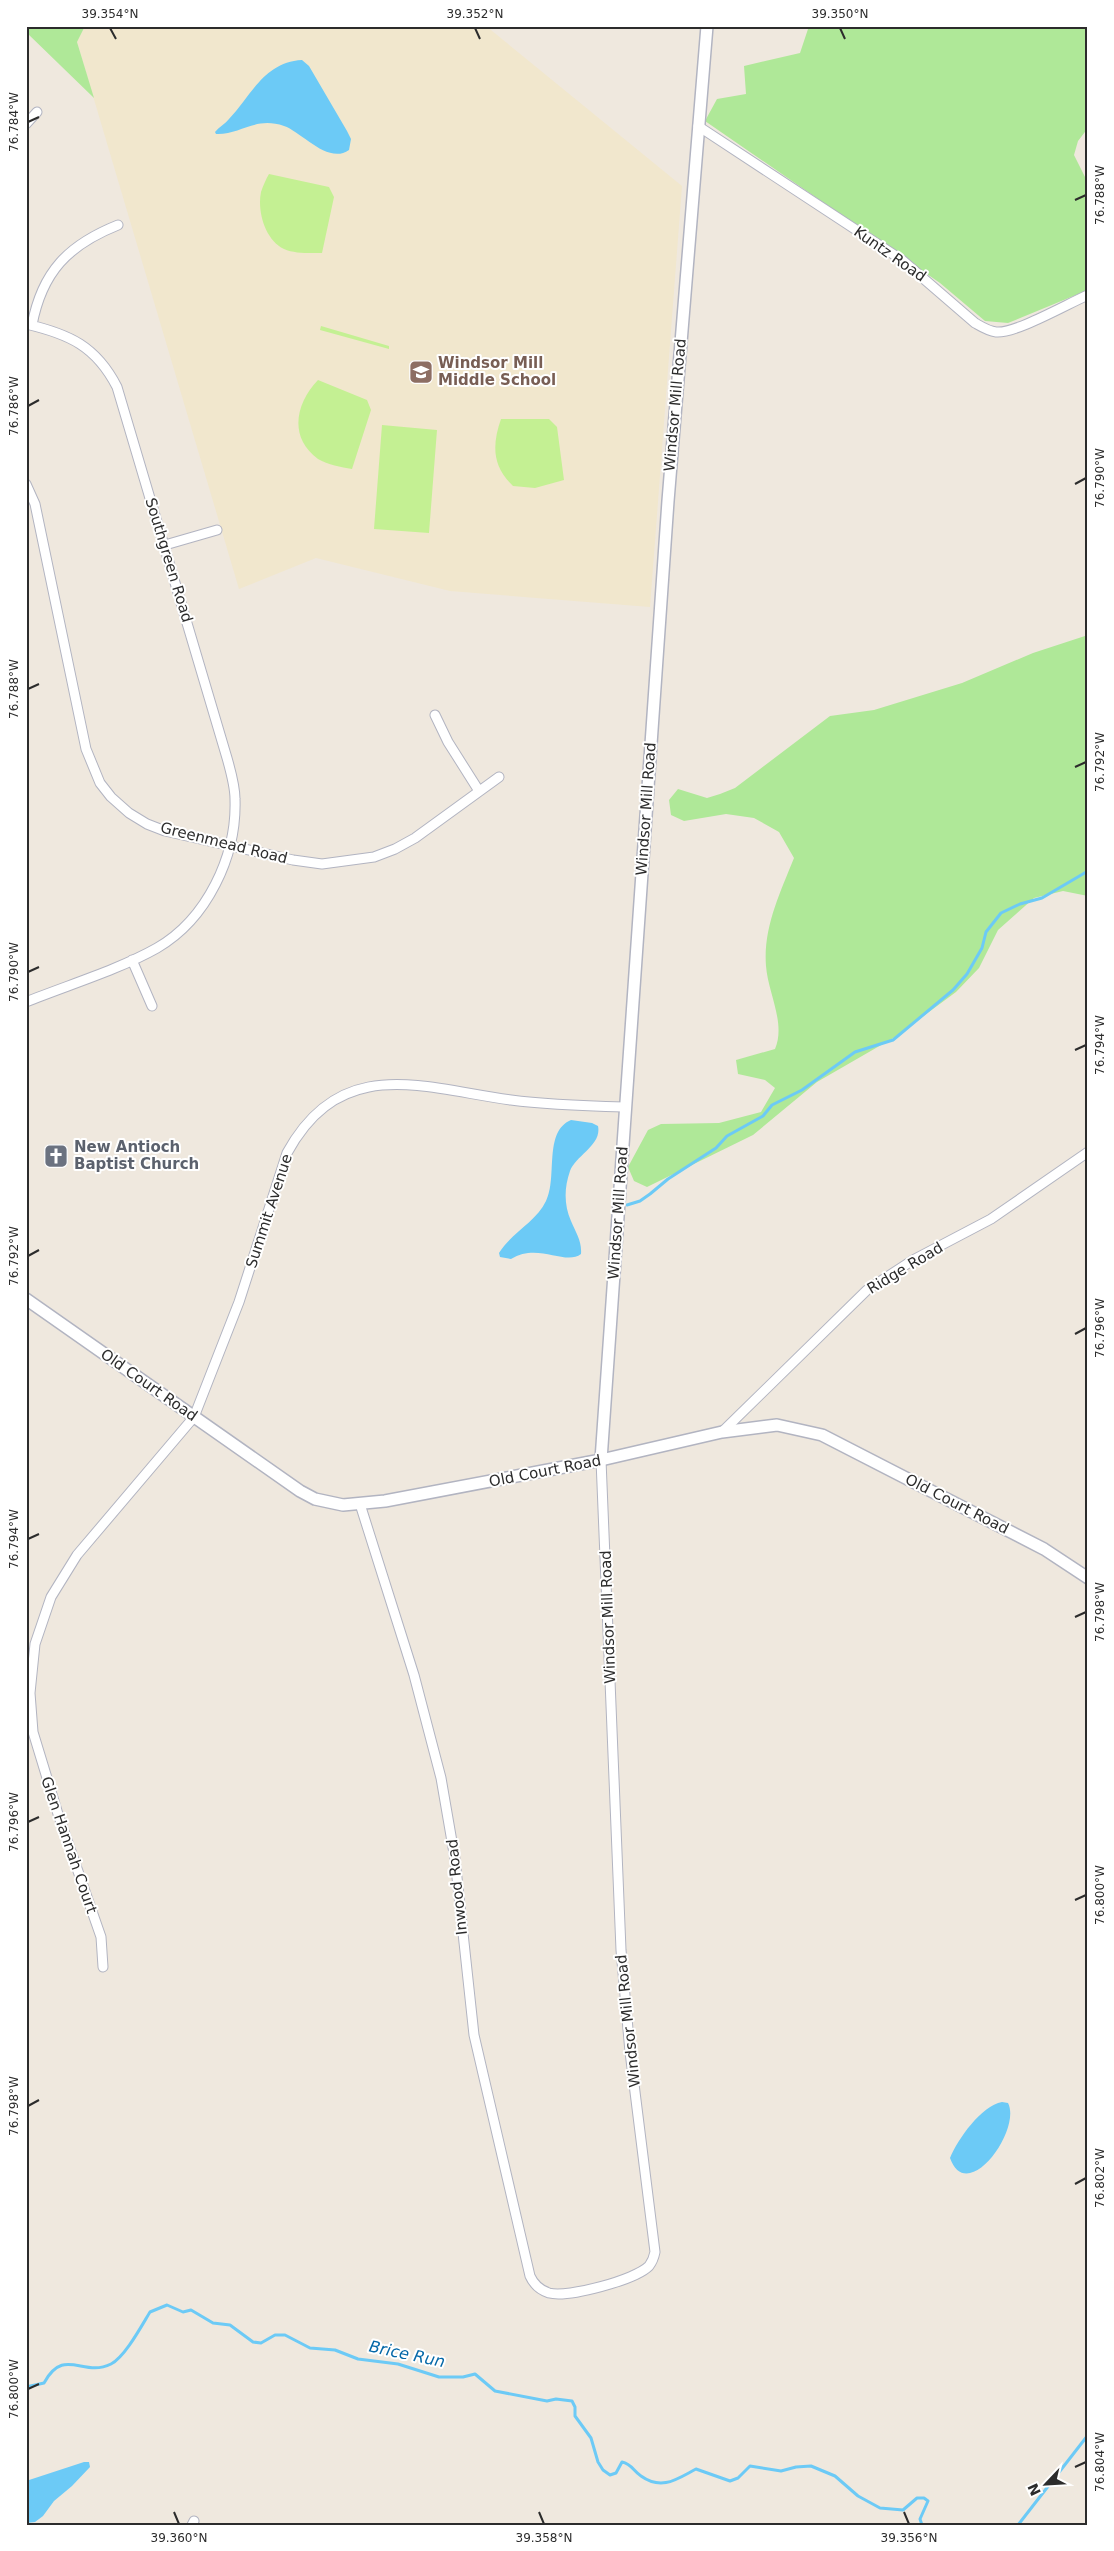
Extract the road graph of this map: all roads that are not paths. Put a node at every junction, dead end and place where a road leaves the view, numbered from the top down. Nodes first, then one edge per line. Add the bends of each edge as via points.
1 (707, 26) edge
2 (37, 112) dead end
3 (26, 124) edge
4 (698, 126) junction
5 (118, 225) dead end
6 (1088, 295) edge
7 (29, 325) edge
8 (26, 484) edge
9 (217, 530) dead end
10 (165, 545) junction
11 (435, 715) dead end
12 (499, 777) dead end
13 (479, 791) junction
14 (230, 846) junction
15 (132, 960) junction
16 (26, 1002) edge
17 (152, 1006) dead end
18 (625, 1107) junction
19 (1088, 1152) edge
20 (26, 1299) edge
21 (194, 1417) junction
22 (722, 1432) junction
23 (602, 1460) junction
24 (360, 1504) junction
25 (1088, 1578) edge
26 (103, 1967) dead end
27 (530, 2276) joint

1 - 4 main road, Windsor Mill Road
2 - 3 street
4 - 6 street, Kuntz Road via 902,260 985,329 995,332 1012,329
4 - 18 main road, Windsor Mill Road
5 - 7 street via 93,236 66,255 44,285
7 - 10 street, Southgreen Road via 84,345 109,371 117,387
8 - 14 street, Greenmead Road via 35,504 86,750 100,783 129,813 147,824
9 - 10 street
10 - 14 street, Southgreen Road via 233,780 235,799
11 - 13 street
12 - 13 street, Greenmead Road
13 - 14 street, Greenmead Road via 415,838 374,857 322,864
14 - 15 street, Southgreen Road via 214,886 197,912 172,937
15 - 16 street, Southgreen Road
15 - 17 street
18 - 21 street, Summit Avenue via 511,1100 395,1083 358,1088 324,1108 296,1136 287,1153 239,1302
18 - 23 main road, Windsor Mill Road
19 - 22 street, Ridge Road via 991,1219 913,1260 867,1290
20 - 21 main road, Old Court Road
21 - 24 main road, Old Court Road via 316,1499 342,1505
21 - 26 street, Glen Hannah Court via 74,1559 51,1597 35,1644 30,1693 33,1732 101,1937
22 - 23 main road, Old Court Road
22 - 25 main road, Old Court Road via 777,1425 822,1435 1044,1550
23 - 24 main road, Old Court Road
23 - 27 street, Windsor Mill Road via 621,1950 655,2252 648,2267 637,2274 577,2292 550,2293 534,2284
24 - 27 street, Inwood Road via 414,1675 442,1778 455,1859 474,2035

